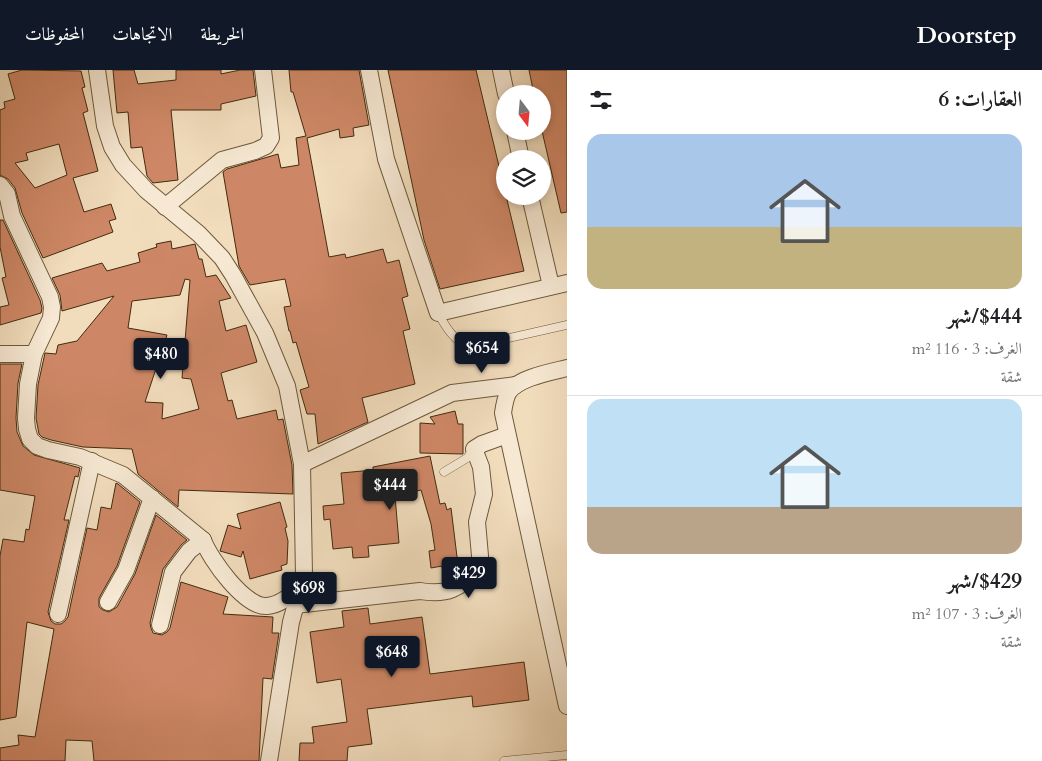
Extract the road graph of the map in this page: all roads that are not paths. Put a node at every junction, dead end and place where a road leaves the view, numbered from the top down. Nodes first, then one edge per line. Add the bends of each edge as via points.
1 (97, 70) edge
2 (263, 70) edge
3 (369, 70) edge
4 (501, 70) edge
5 (504, 85) edge
6 (0, 185) edge
7 (533, 205) edge
8 (165, 207) junction
9 (559, 285) edge
10 (438, 313) junction
11 (567, 325) edge
12 (0, 354) edge
13 (34, 354) junction
14 (567, 368) edge
15 (516, 385) junction
16 (507, 434) junction
17 (474, 449) junction
18 (92, 461) junction
19 (302, 464) junction
20 (444, 472) dead end
21 (152, 498) junction
22 (203, 540) junction
23 (301, 588) junction
24 (108, 602) dead end
25 (296, 605) junction
26 (58, 614) dead end
27 (160, 625) dead end
28 (567, 706) edge
29 (567, 754) edge
30 (269, 761) edge
31 (504, 761) edge

1 - 8 street via 105,126 112,147 123,165
2 - 8 street via 272,138 266,146 255,151 222,160
3 - 10 street via 386,159
4 - 5 street
6 - 13 street via 52,307 51,318
7 - 9 street
8 - 19 street via 212,246 251,306 287,386
9 - 10 street
10 - 11 lane via 454,337 469,347
12 - 13 street
13 - 18 street via 26,408 30,439 48,450
14 - 15 street
15 - 16 street via 505,402 503,413
15 - 19 street via 452,393
16 - 17 street
16 - 28 street
17 - 20 lane via 467,458
17 - 25 street via 481,467 484,494 477,522 479,570 460,587 434,594 420,591
18 - 21 street via 124,475
18 - 26 street
19 - 23 street via 304,575
21 - 22 street
21 - 24 street via 126,570
22 - 23 street via 207,551 232,583 255,604 276,604
22 - 27 street via 189,551 173,572
23 - 25 street
25 - 30 street
29 - 31 lane

